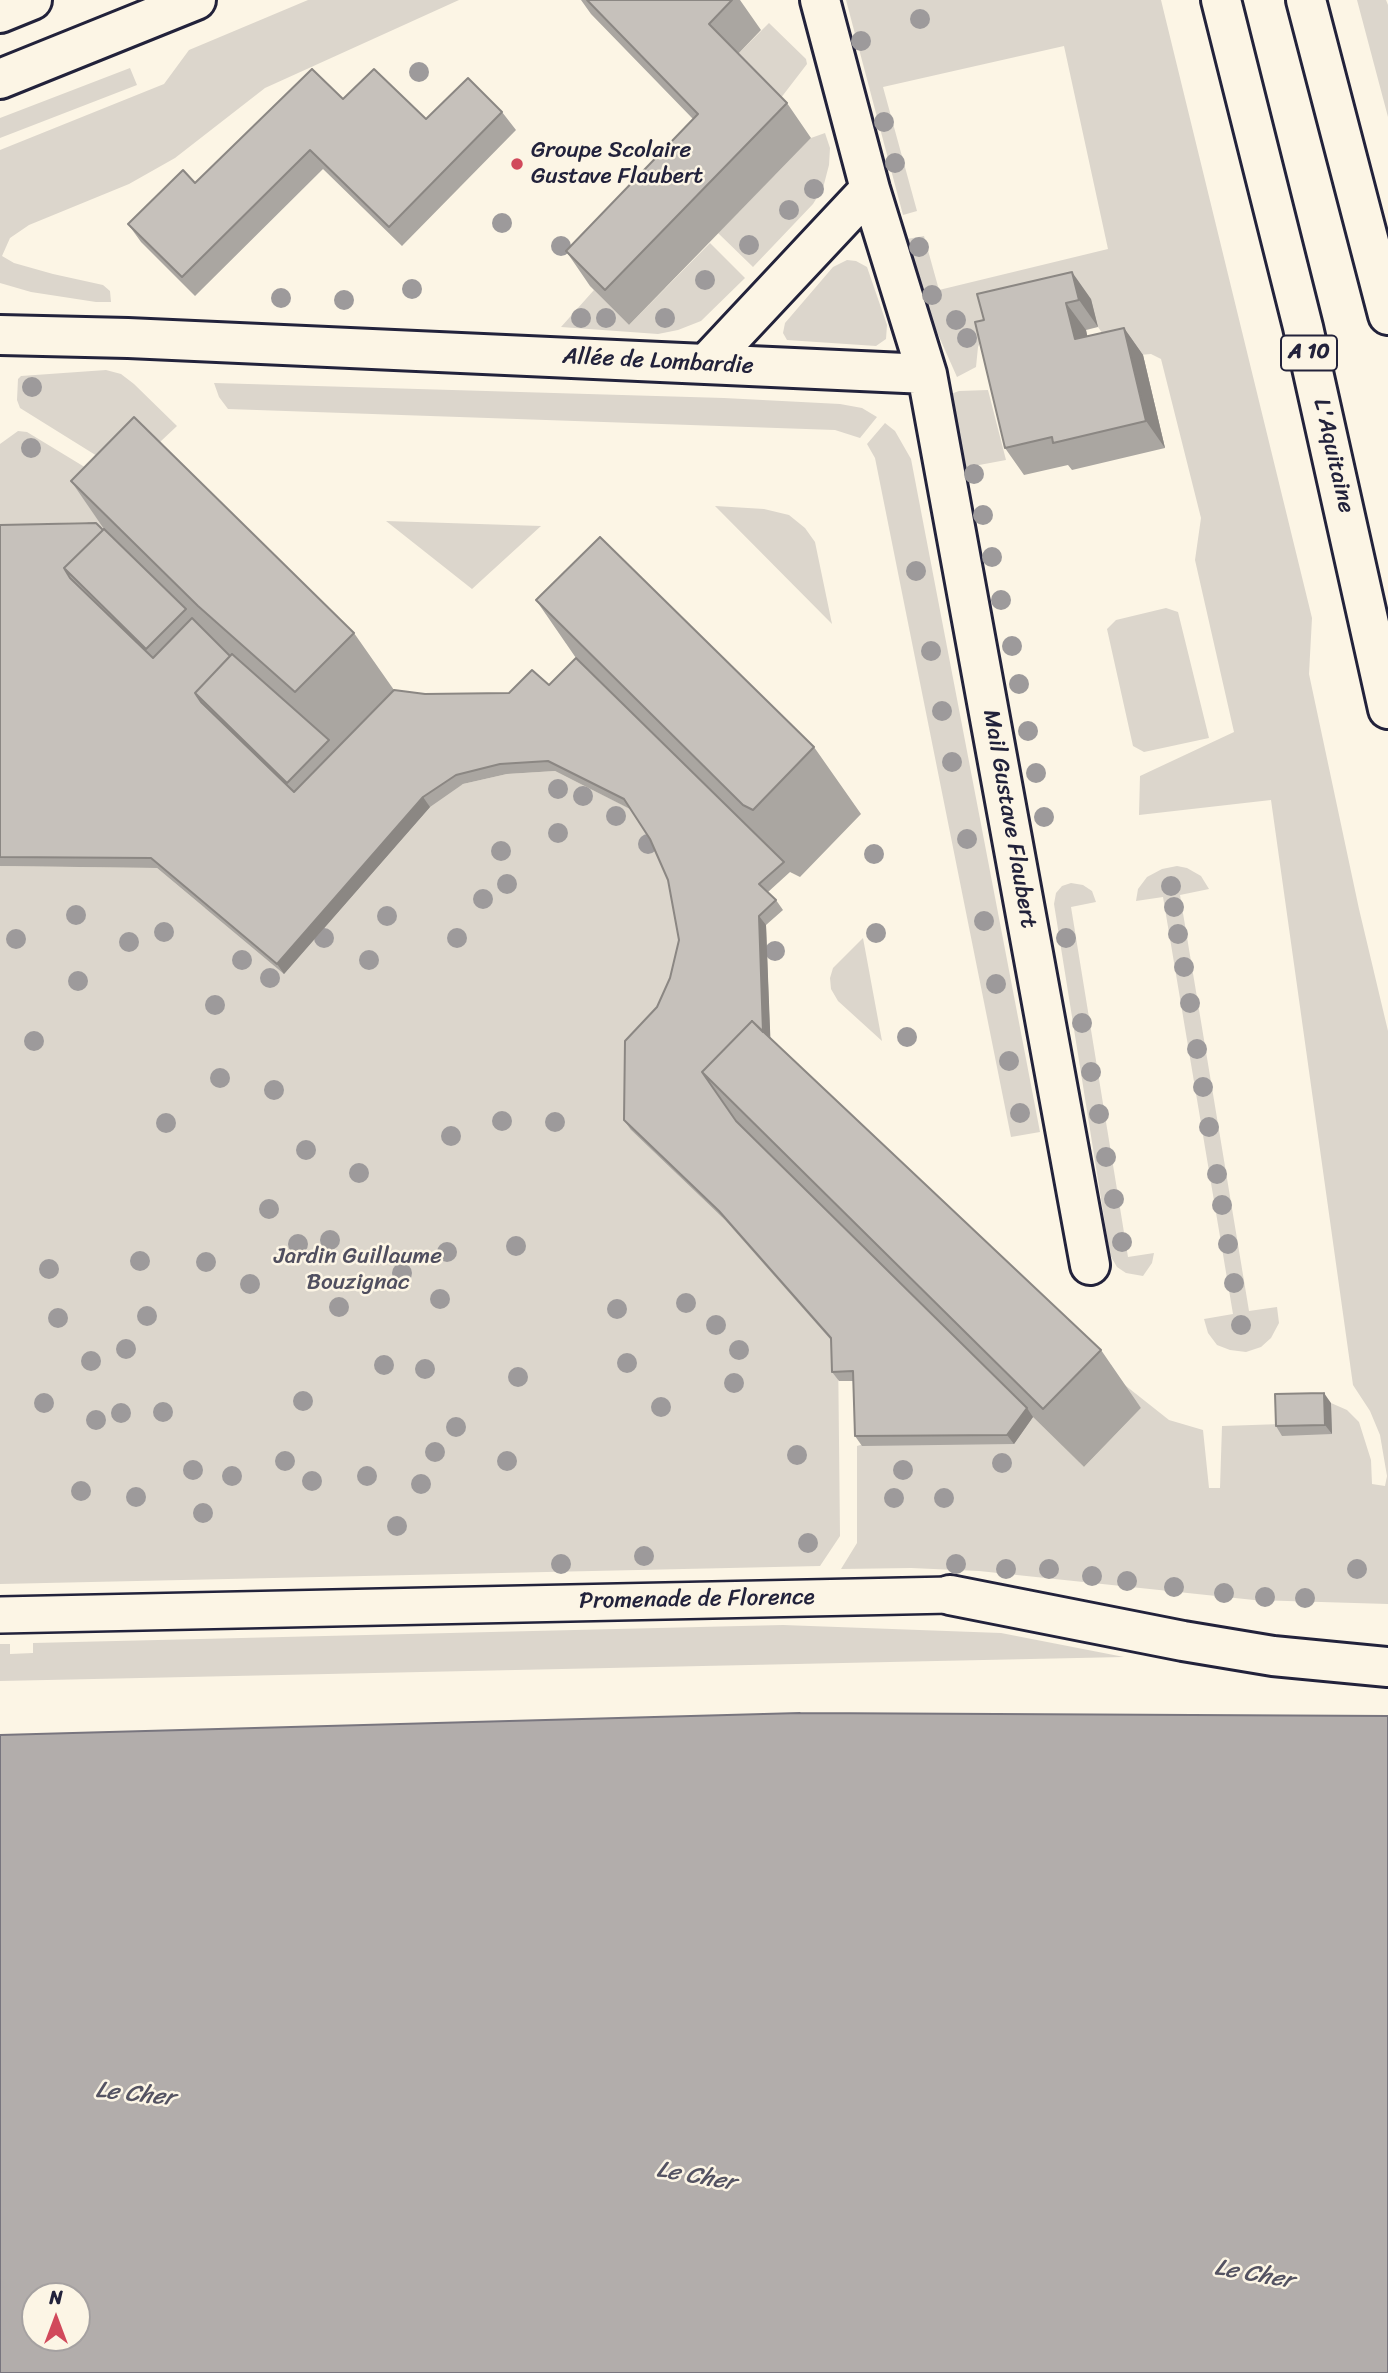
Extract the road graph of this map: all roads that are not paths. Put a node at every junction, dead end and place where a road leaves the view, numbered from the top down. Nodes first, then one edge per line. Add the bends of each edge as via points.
1 (32, 0) edge
2 (196, 0) edge
3 (820, 0) edge
4 (1221, 0) edge
5 (1306, 0) edge
6 (0, 13) edge
7 (0, 79) edge
8 (870, 189) junction
9 (1388, 315) edge
10 (0, 335) edge
11 (706, 364) junction
12 (927, 374) junction
13 (1388, 709) edge
14 (1090, 1265) dead end
15 (950, 1595) joint
16 (0, 1615) edge
17 (1388, 1667) edge

1 - 6 main road
2 - 7 main road
3 - 8 main road
4 - 13 main road, L'Aquitaine / A 10 via 1303,327
5 - 9 main road
8 - 11 main road
8 - 12 main road
10 - 11 main road, Allée de Lombardie
11 - 12 main road, Allée de Lombardie
12 - 14 main road, Mail Gustave Flaubert
15 - 16 street, Promenade de Florence
15 - 17 main road, Promenade de Florence via 1273,1656

